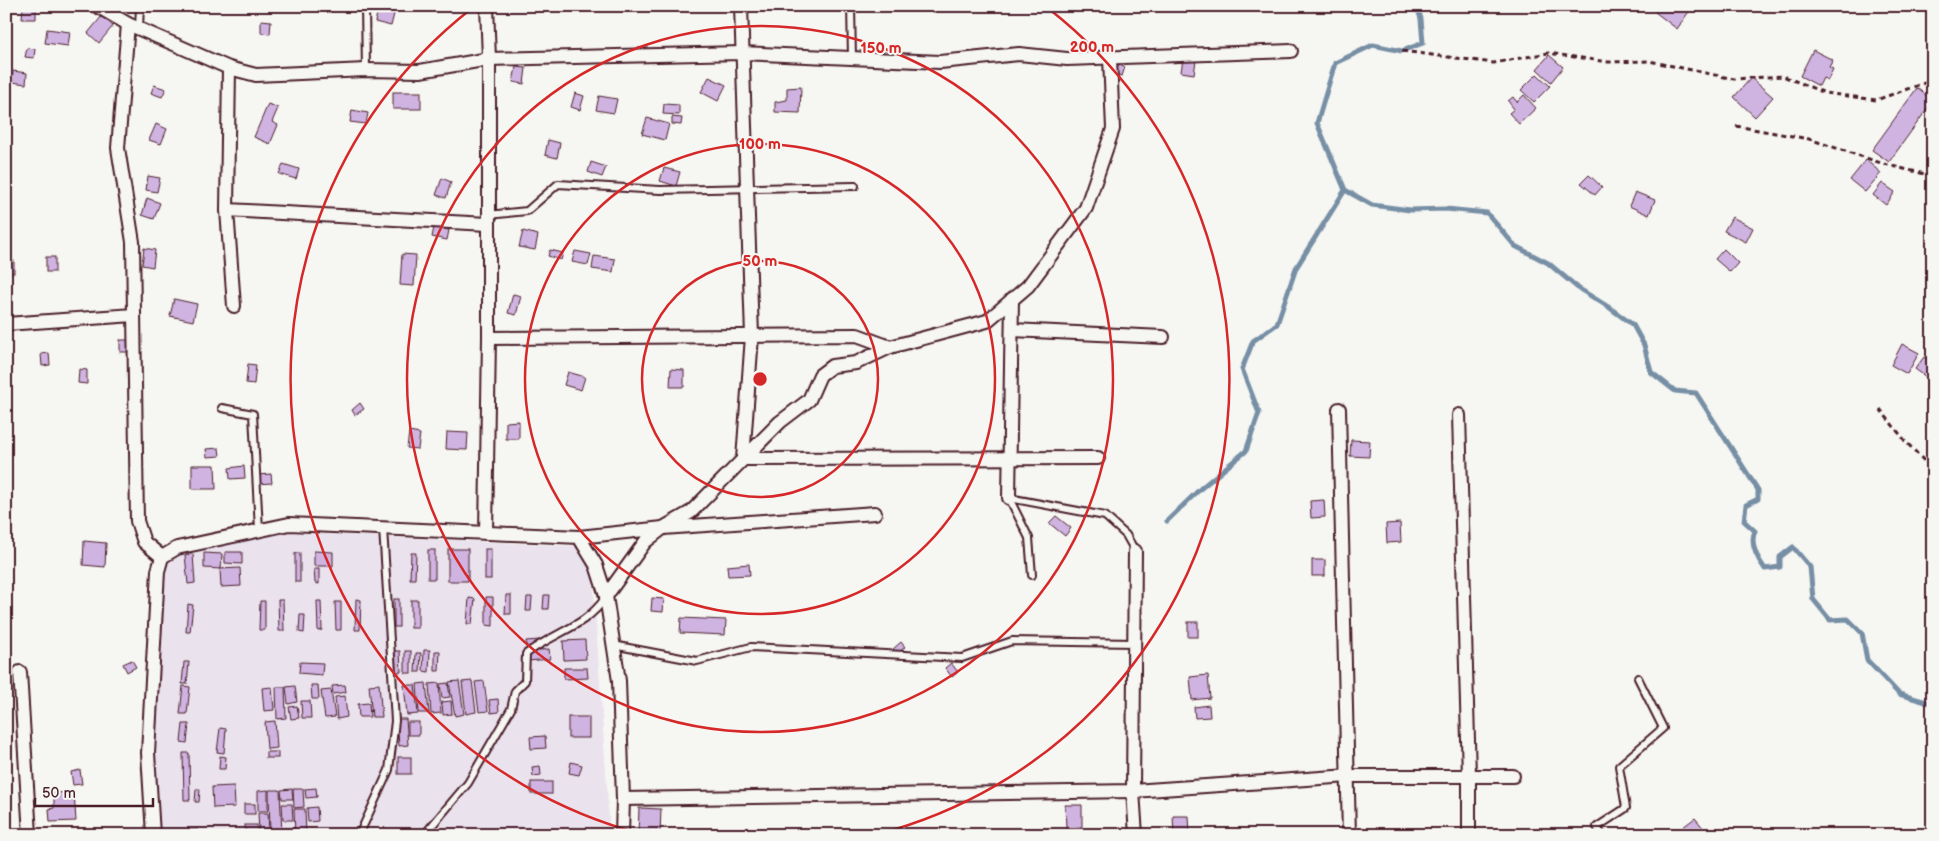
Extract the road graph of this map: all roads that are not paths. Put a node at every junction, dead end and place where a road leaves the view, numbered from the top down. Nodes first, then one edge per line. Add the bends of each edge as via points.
1 (97, 6) edge
2 (140, 6) edge
3 (365, 6) edge
4 (487, 6) edge
5 (741, 6) edge
6 (851, 6) edge
7 (133, 26) junction
8 (1291, 51) dead end
9 (741, 53) junction
10 (852, 58) junction
11 (1110, 58) junction
12 (489, 60) junction
13 (229, 68) junction
14 (366, 70) junction
15 (855, 186) dead end
16 (747, 189) junction
17 (227, 210) junction
18 (488, 219) junction
19 (1012, 299) junction
20 (234, 306) dead end
21 (134, 315) junction
22 (6, 324) edge
23 (1012, 330) junction
24 (752, 336) junction
25 (1163, 337) dead end
26 (489, 338) junction
27 (890, 346) junction
28 (222, 408) dead end
29 (1339, 408) dead end
30 (1458, 415) dead end
31 (1008, 458) junction
32 (1098, 458) dead end
33 (743, 459) junction
34 (1009, 498) junction
35 (875, 513) dead end
36 (383, 528) junction
37 (663, 528) junction
38 (259, 530) junction
39 (486, 533) junction
40 (579, 537) junction
41 (1135, 551) joint
42 (162, 557) junction
43 (1032, 575) dead end
44 (606, 596) junction
45 (1135, 643) junction
46 (613, 645) junction
47 (20, 672) dead end
48 (1638, 678) dead end
49 (1349, 776) junction
50 (1469, 776) junction
51 (1513, 776) dead end
52 (1133, 791) junction
53 (623, 799) junction
54 (30, 835) edge
55 (153, 835) edge
56 (359, 835) edge
57 (424, 835) edge
58 (622, 835) edge
59 (1136, 835) edge
60 (1349, 835) edge
61 (1469, 835) edge
62 (1602, 835) edge

1 - 7 street
2 - 7 lane
3 - 14 lane
4 - 12 street
5 - 9 street
6 - 10 lane
7 - 13 street
7 - 21 street via 118,148 133,242
8 - 11 street
9 - 10 street
9 - 12 street
9 - 16 street
10 - 11 street via 940,62 1018,54 1067,59
11 - 19 street via 1113,129 1086,208 1028,286
12 - 14 street via 420,71
12 - 18 street
13 - 14 street via 256,76
13 - 17 street
15 - 16 lane
16 - 18 lane via 660,190 558,184 527,210
16 - 24 street
17 - 18 street
17 - 20 street
18 - 26 street
19 - 23 street
19 - 27 street via 987,321
21 - 22 street
21 - 42 street via 137,521 144,542
23 - 25 street
23 - 31 street
24 - 26 street
24 - 27 street via 857,335
24 - 33 street
26 - 39 street
27 - 33 street via 856,363 832,366 820,375 809,400 780,422
28 - 38 lane via 253,414
29 - 49 street
30 - 50 street
31 - 32 street
31 - 33 street
31 - 34 street
33 - 37 street via 691,512
34 - 41 lane via 1105,516 1126,535
34 - 43 lane via 1028,538
35 - 37 street
36 - 38 street via 289,524
36 - 39 street
36 - 56 lane via 395,721 389,770
37 - 40 street
37 - 44 street via 645,542
38 - 42 street via 177,548
39 - 40 street
40 - 44 street via 596,565
41 - 45 street
42 - 55 street via 158,571 148,753
44 - 46 street
44 - 57 lane via 597,610 526,654 525,681 515,691 511,709 468,783
45 - 46 lane via 1012,641 962,658 751,647 697,660
45 - 52 street
46 - 53 street via 619,681
47 - 54 street
48 - 62 lane via 1663,728 1619,766 1626,808 1597,827
49 - 50 street
49 - 52 street
49 - 60 street
50 - 51 street
50 - 61 street
52 - 53 street
52 - 59 street
53 - 58 street

